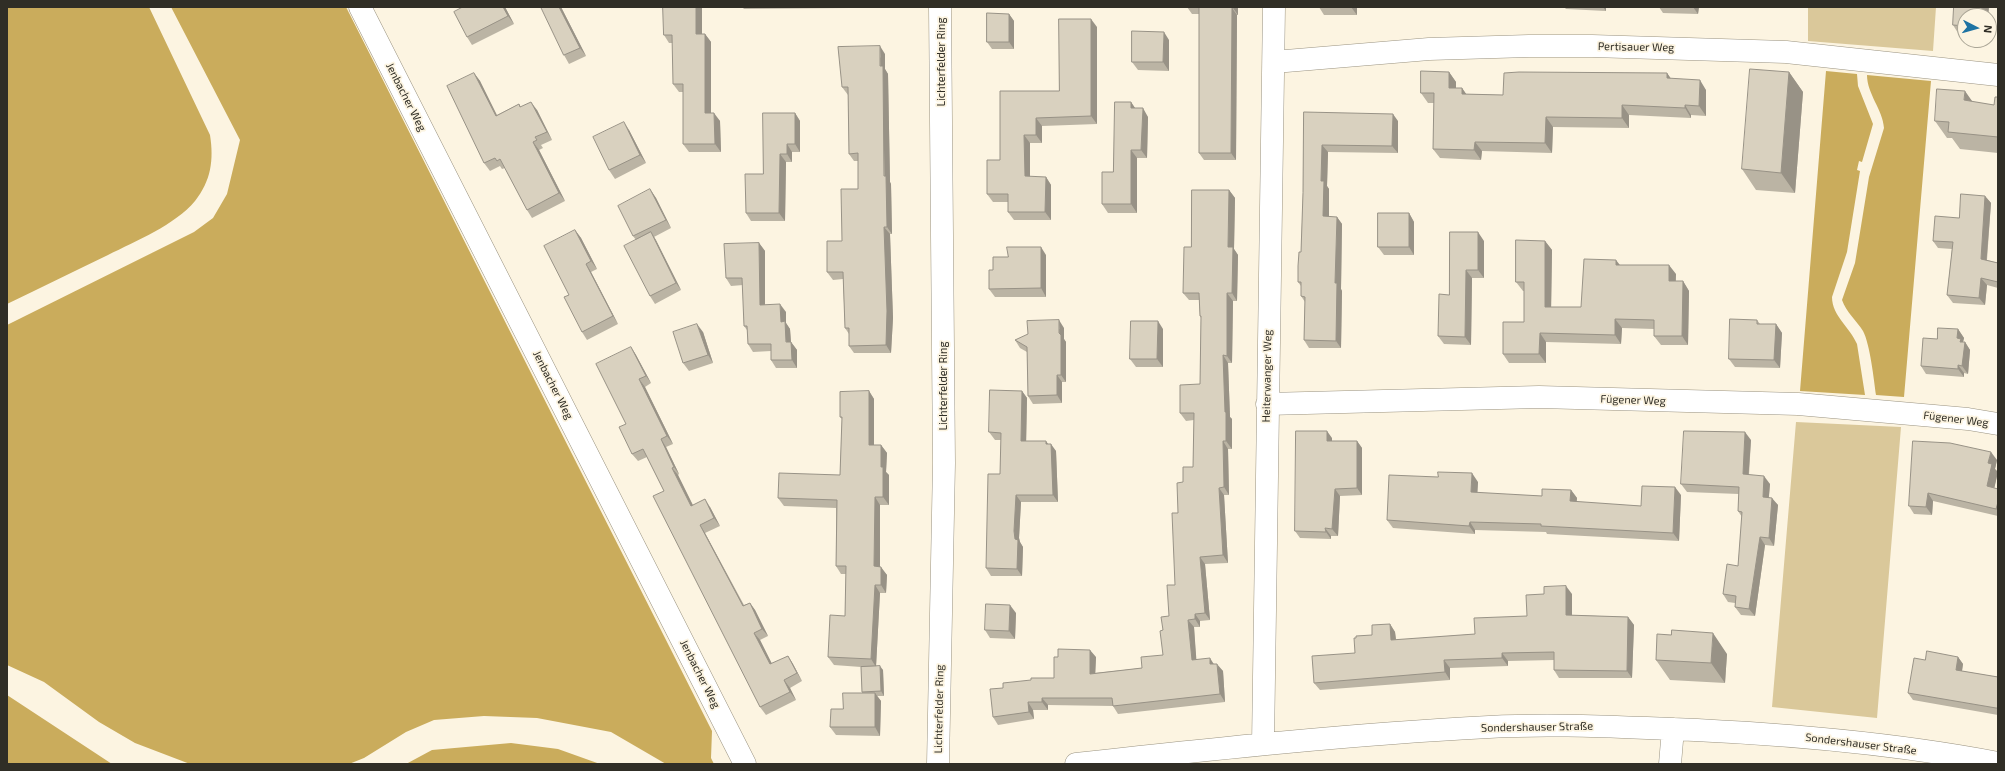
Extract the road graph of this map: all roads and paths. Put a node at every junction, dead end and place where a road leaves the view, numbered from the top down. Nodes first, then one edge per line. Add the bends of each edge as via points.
1 (360, 7) edge
2 (940, 7) edge
3 (1274, 7) edge
4 (1274, 62) junction
5 (1998, 75) edge
6 (1267, 404) junction
7 (1998, 424) edge
8 (1673, 729) junction
9 (1263, 744) junction
10 (1998, 763) edge
11 (745, 764) edge
12 (938, 764) edge
13 (1076, 764) edge
14 (1670, 764) edge

1 - 11 street, Jenbacher Weg
2 - 12 street, Lichterfelder Ring via 944,463
3 - 4 street, Heiterwanger Weg
4 - 5 street, Pertisauer Weg via 1429,49 1599,46 1786,52
4 - 6 street, Heiterwanger Weg
6 - 7 street, Fügener Weg via 1539,397 1798,404
6 - 9 street, Heiterwanger Weg
8 - 9 street, Sondershauser Straße via 1582,726 1490,727
8 - 10 street, Sondershauser Straße via 1783,735 1960,756
8 - 14 street
9 - 13 street, Sondershauser Straße

